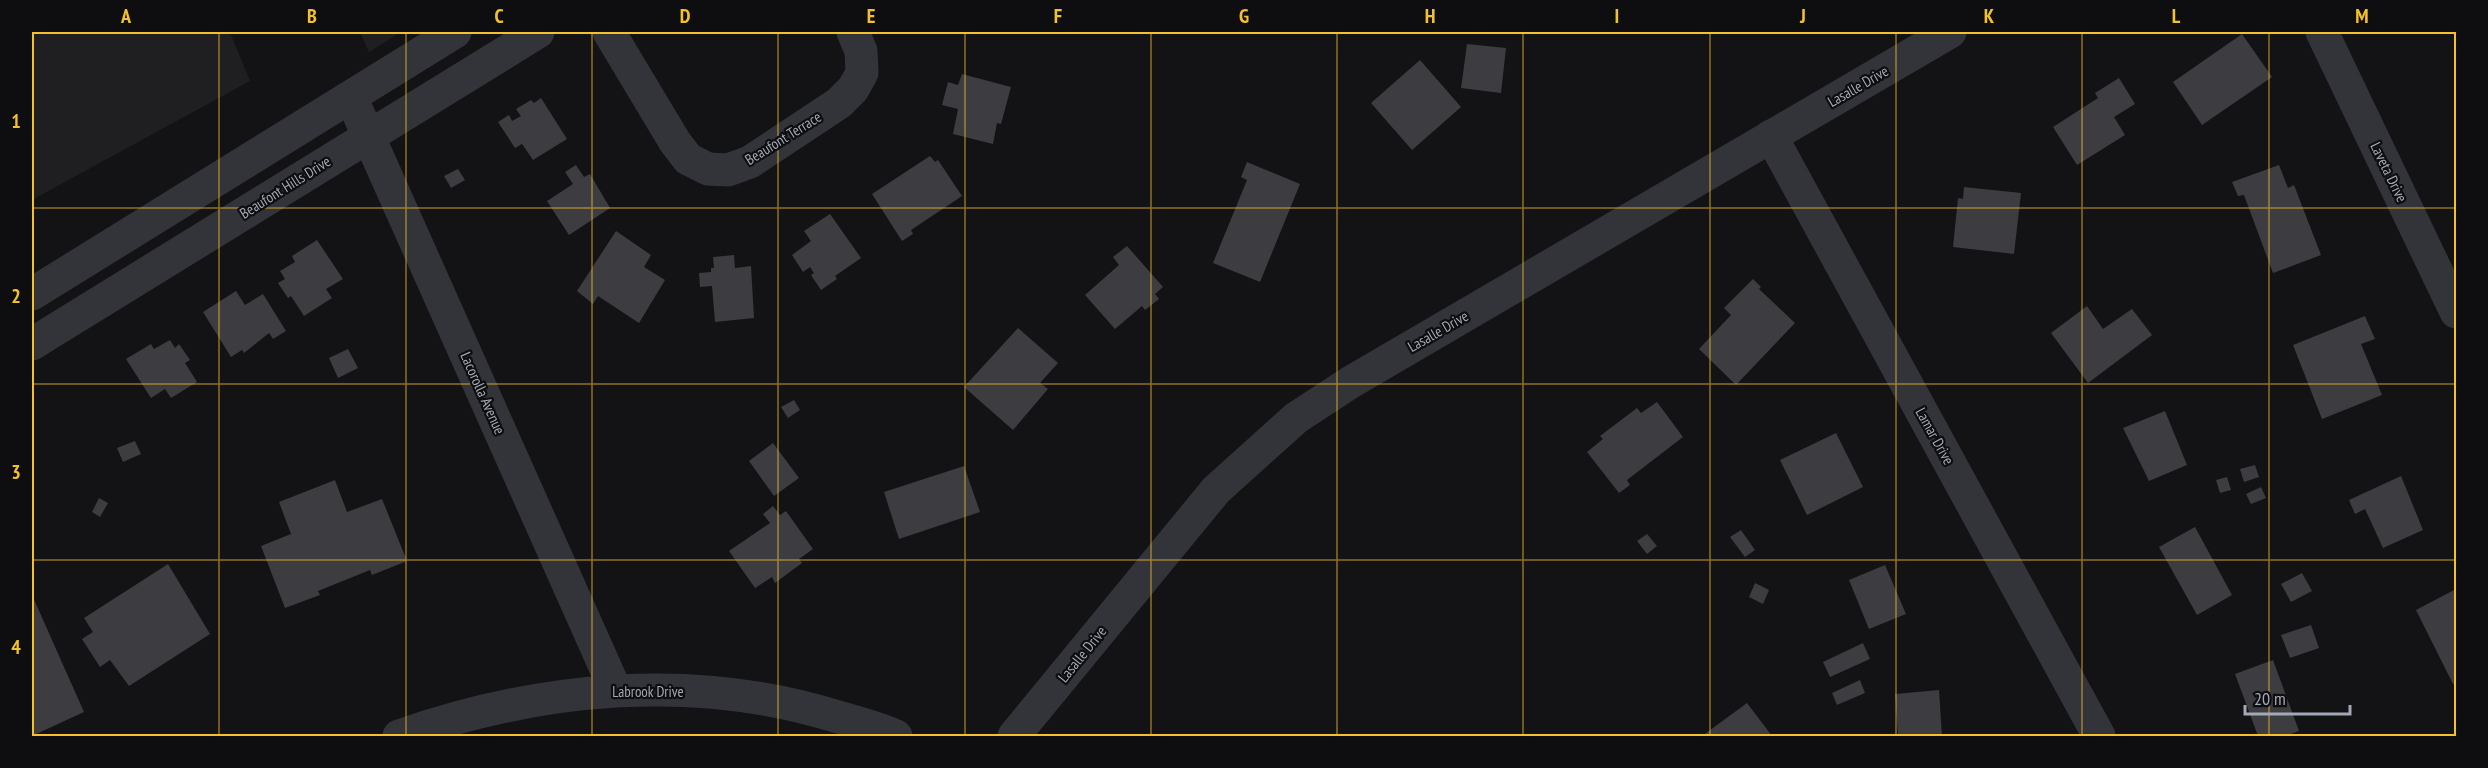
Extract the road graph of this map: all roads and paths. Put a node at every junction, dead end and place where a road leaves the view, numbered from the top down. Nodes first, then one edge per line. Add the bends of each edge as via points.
1 (455, 32) edge
2 (538, 32) edge
3 (609, 32) edge
4 (853, 32) edge
5 (1950, 32) edge
6 (2322, 32) edge
7 (351, 97) junction
8 (369, 135) junction
9 (1772, 136) junction
10 (32, 294) edge
11 (2457, 312) edge
12 (32, 344) edge
13 (615, 689) junction
14 (399, 736) edge
15 (896, 736) edge
16 (1014, 736) edge
17 (2099, 736) edge

1 - 7 street
2 - 8 street, Beaufont Hills Drive
3 - 4 street, Beaufont Terrace via 688,159 708,169 728,170 750,162 839,103 853,89 862,73 861,51
5 - 9 street, Lasalle Drive
6 - 11 street, Laveta Drive
7 - 8 street, Lacorolla Avenue
7 - 10 street
8 - 12 street, Beaufont Hills Drive
8 - 13 street, Lacorolla Avenue
9 - 16 street, Lasalle Drive via 1296,418 1216,490
9 - 17 street, Lamar Drive
13 - 14 street, Labrook Drive via 499,707
13 - 15 street, Labrook Drive via 721,693 801,706

